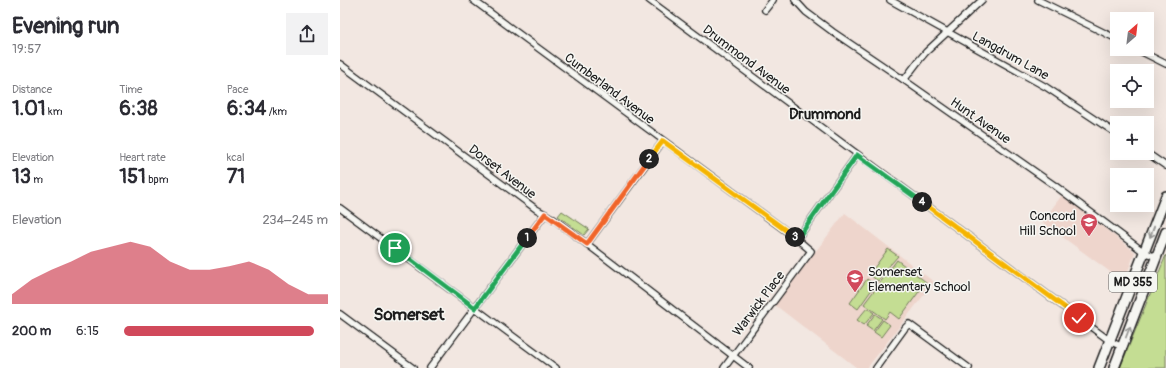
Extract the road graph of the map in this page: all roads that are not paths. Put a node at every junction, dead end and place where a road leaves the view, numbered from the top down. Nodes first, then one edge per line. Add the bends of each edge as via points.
1 (473, 0) edge
2 (649, 0) edge
3 (773, 0) edge
4 (795, 0) edge
5 (890, 0) edge
6 (982, 0) edge
7 (1038, 0) edge
8 (765, 10) dead end
9 (947, 32) junction
10 (1110, 36) edge
11 (1150, 56) edge
12 (340, 64) edge
13 (1166, 64) edge
14 (904, 80) junction
15 (1110, 129) edge
16 (663, 141) junction
17 (857, 155) junction
18 (1154, 158) edge
19 (1166, 166) edge
20 (1166, 196) edge
21 (340, 208) edge
22 (545, 214) junction
23 (1166, 232) edge
24 (797, 239) junction
25 (587, 244) junction
26 (811, 251) joint
27 (1144, 252) junction
28 (1156, 257) junction
29 (475, 308) junction
30 (340, 314) edge
31 (1110, 341) junction
32 (1122, 347) junction
33 (733, 356) junction
34 (413, 368) edge
35 (430, 368) edge
36 (556, 368) edge
37 (724, 368) edge
38 (749, 368) edge
39 (876, 368) edge
40 (969, 368) edge
41 (1100, 368) edge
42 (1114, 368) edge

1 - 16 street, Cumberland Avenue
2 - 17 street, Drummond Avenue
3 - 8 street
4 - 14 street, Hunt Avenue via 819,22
5 - 9 street, Langdrum Lane
6 - 9 street
7 - 10 street
9 - 14 street via 920,59
9 - 15 street, Langdrum Lane via 1046,87
11 - 13 street
12 - 22 street, Dorset Avenue
14 - 27 street, Hunt Avenue via 1054,185
16 - 24 street, Cumberland Avenue
16 - 25 street
17 - 24 street
17 - 31 street, Drummond Avenue
18 - 19 street
20 -> 27 main road, MD 355
21 - 29 street
22 - 25 street, Dorset Avenue
22 - 29 street
23 - 28 main road, MD 355
24 - 26 street, Cumberland Avenue
25 - 33 street, Dorset Avenue
26 - 33 street, Warwick Place
27 - 28 street, Hunt Avenue
27 - 31 main road, MD 355
32 -> 28 main road, MD 355
29 - 35 street
29 - 36 street
30 - 34 street
31 - 32 street, Drummond Avenue
31 - 41 main road, MD 355
32 - 42 main road, MD 355
33 - 37 street, Warwick Place
33 - 38 street, Dorset Avenue
39 - 40 street via 909,324

